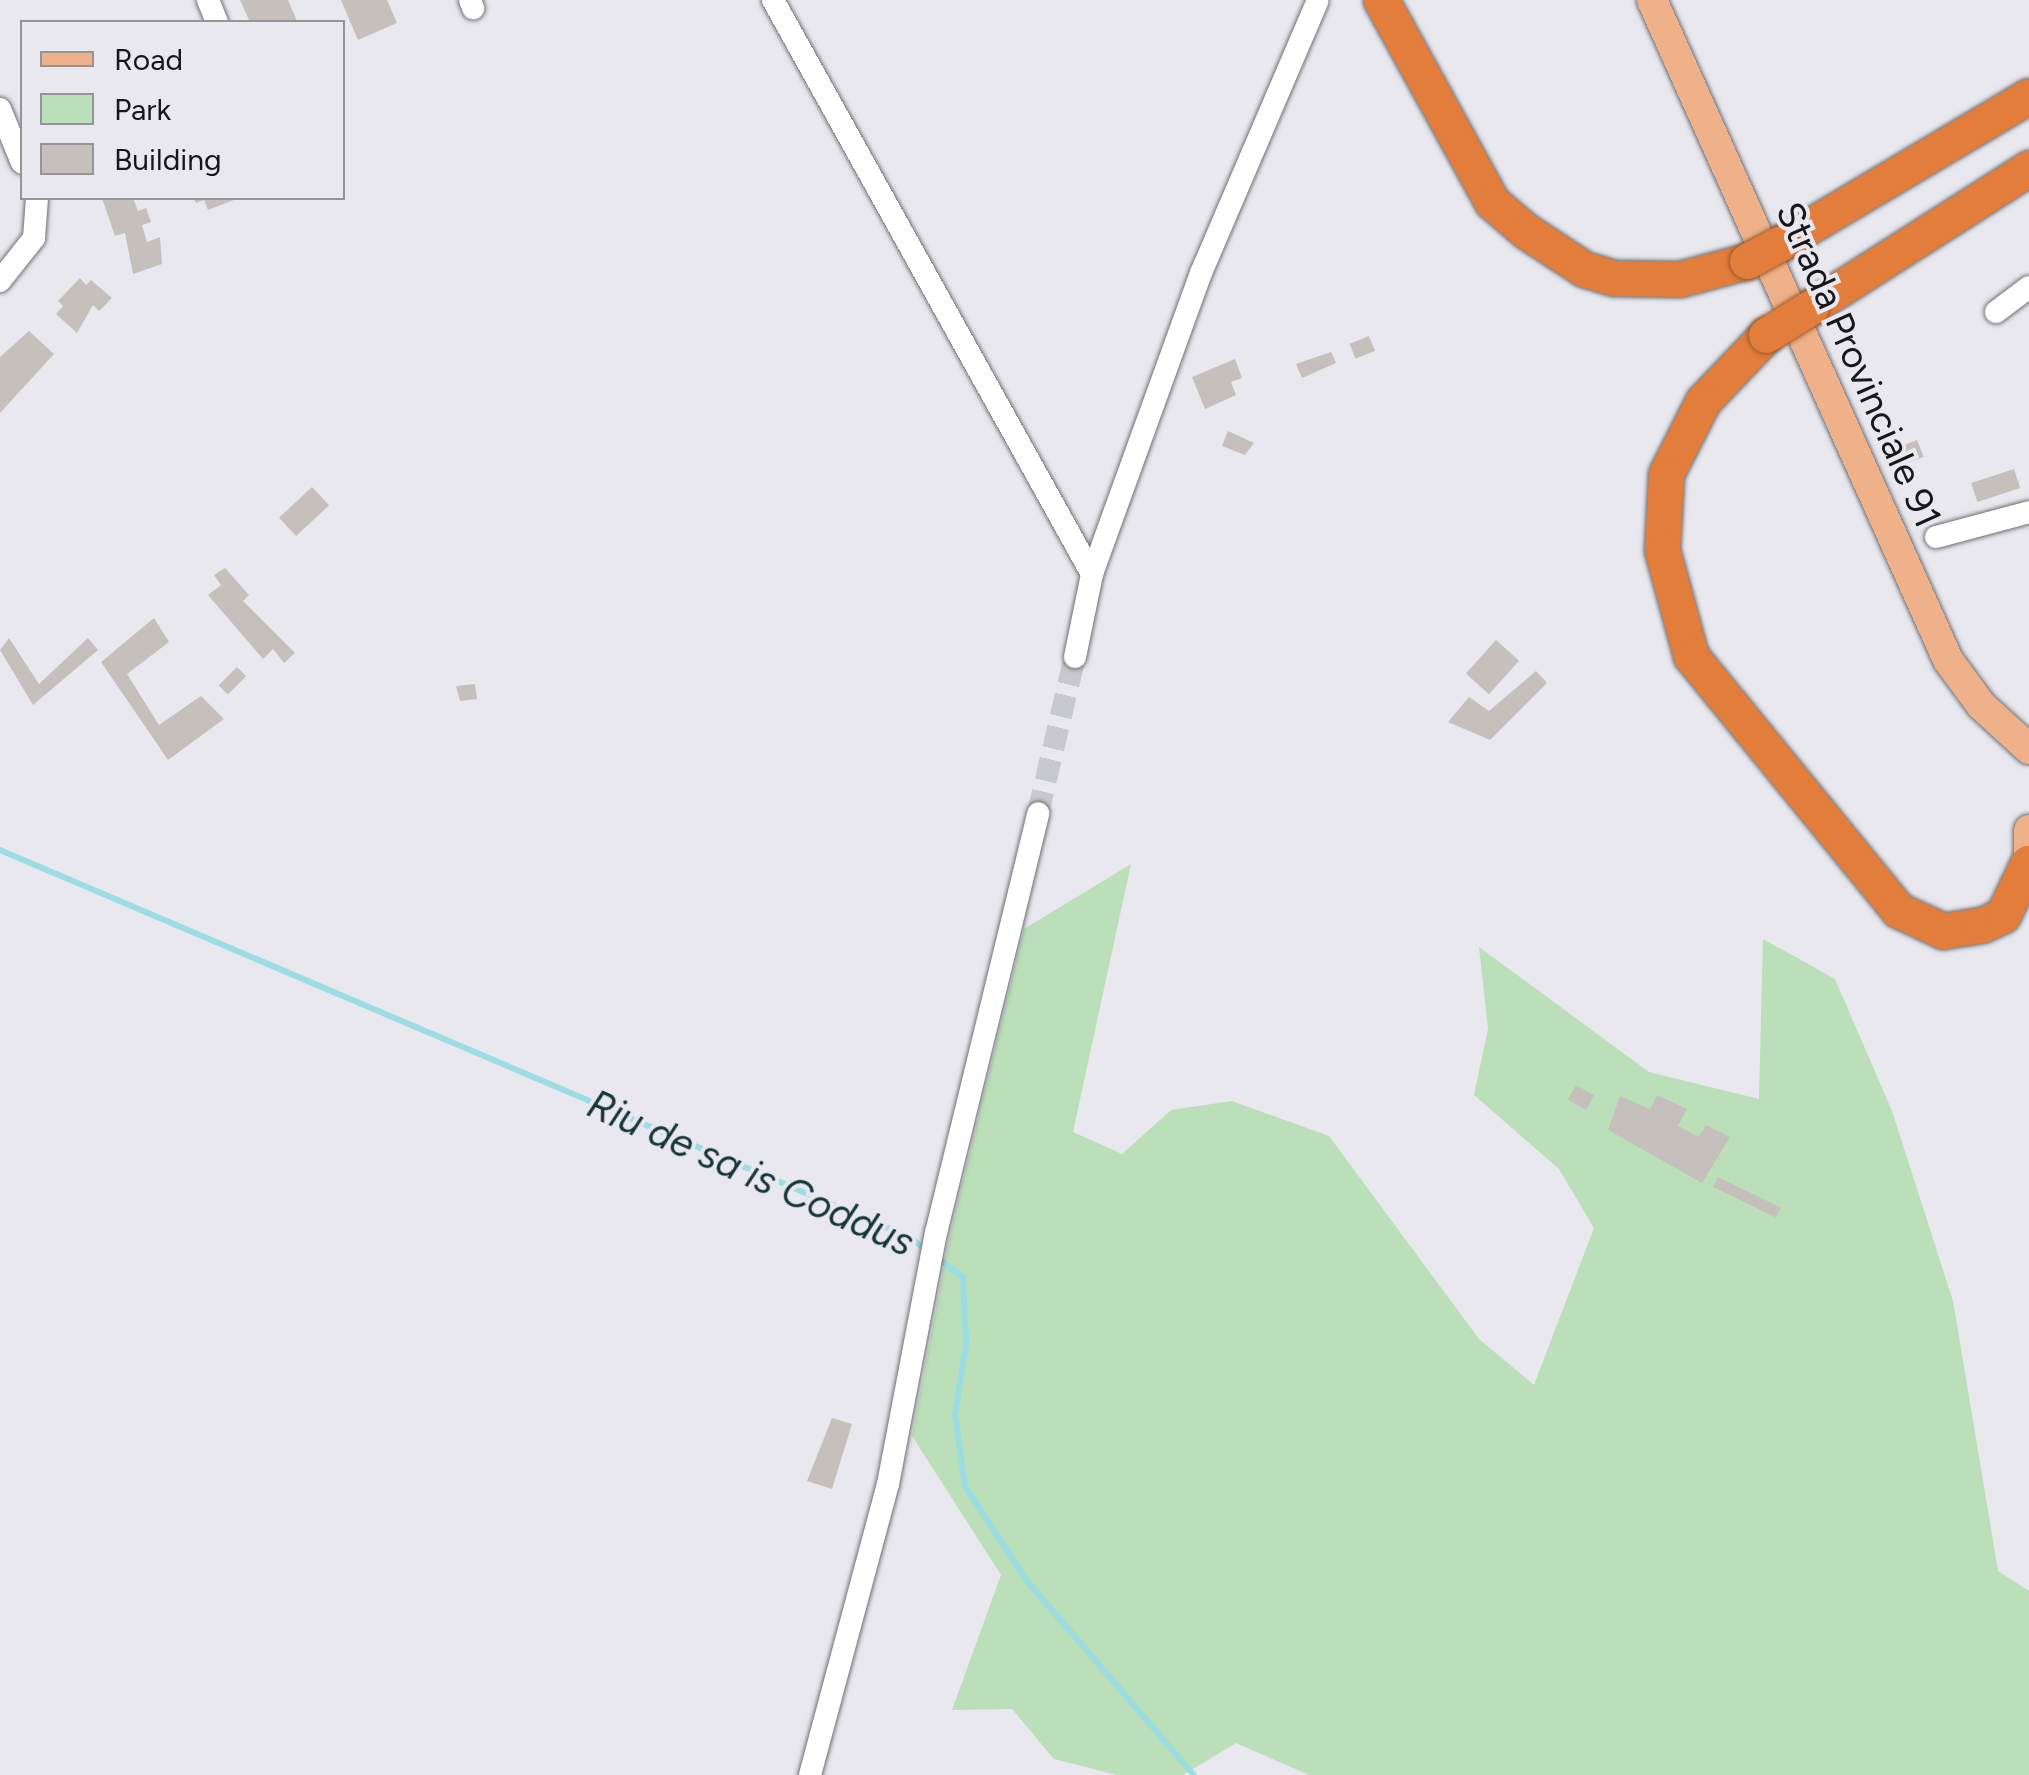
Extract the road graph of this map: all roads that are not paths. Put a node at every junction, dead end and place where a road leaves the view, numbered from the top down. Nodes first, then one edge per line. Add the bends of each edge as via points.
1 (773, 0) edge
2 (1381, 0) edge
3 (1652, 0) edge
4 (1317, 2) edge
5 (2029, 96) edge
6 (0, 109) edge
7 (20, 158) edge
8 (2029, 168) edge
9 (37, 200) edge
10 (0, 281) edge
11 (2029, 286) edge
12 (1996, 312) dead end
13 (2029, 512) edge
14 (1936, 538) dead end
15 (1092, 574) junction
16 (1075, 657) tunnel mouth
17 (2026, 755) edge
18 (1038, 813) tunnel mouth
19 (2029, 830) edge
20 (2029, 864) edge
21 (810, 1775) edge

1 - 15 street
2 - 5 highway, bridge via 1492,202 1526,232 1584,268 1614,278 1680,279 1747,261 1826,222
3 - 17 main road, Strada Provinciale 91 via 1948,660
4 - 15 street via 1201,273
6 - 7 street
8 - 20 highway, bridge via 1760,341 1703,401 1666,474 1662,550 1690,656 1898,910 1943,930 1982,925 2003,915
9 - 10 street via 34,238
11 - 12 street
13 - 14 street
15 - 16 street
18 - 21 street via 932,1254 888,1484
19 - 20 main road

